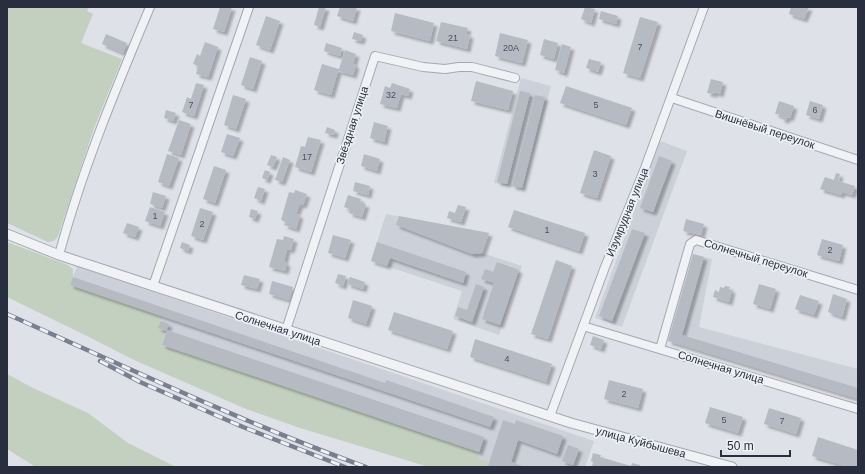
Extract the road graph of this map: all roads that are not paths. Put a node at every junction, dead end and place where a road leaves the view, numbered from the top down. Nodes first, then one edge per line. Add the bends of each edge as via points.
1 (150, 7) edge
2 (249, 7) edge
3 (704, 7) edge
4 (514, 78) dead end
5 (672, 98) junction
6 (858, 160) edge
7 (7, 234) edge
8 (59, 255) junction
9 (152, 286) junction
10 (858, 290) edge
11 (583, 326) junction
12 (286, 330) junction
13 (660, 349) junction
14 (858, 409) edge
15 (550, 416) junction
16 (732, 467) edge

1 - 8 street via 118,84 69,217
2 - 9 street
3 - 5 street, Изумрудная улица
4 - 12 street, Звёздная улица via 472,67 445,70 375,56
5 - 6 street, Вишнёвый переулок
5 - 11 street, Изумрудная улица
7 - 8 street, Солнечная улица
8 - 9 street, Солнечная улица
9 - 12 street, Солнечная улица
10 - 13 street, Солнечный переулок via 696,240 690,244
11 - 13 street, Солнечная улица
11 - 15 street, Изумрудная улица
12 - 15 street, Солнечная улица
13 - 14 street, Солнечная улица
15 - 16 street, улица Куйбышева

